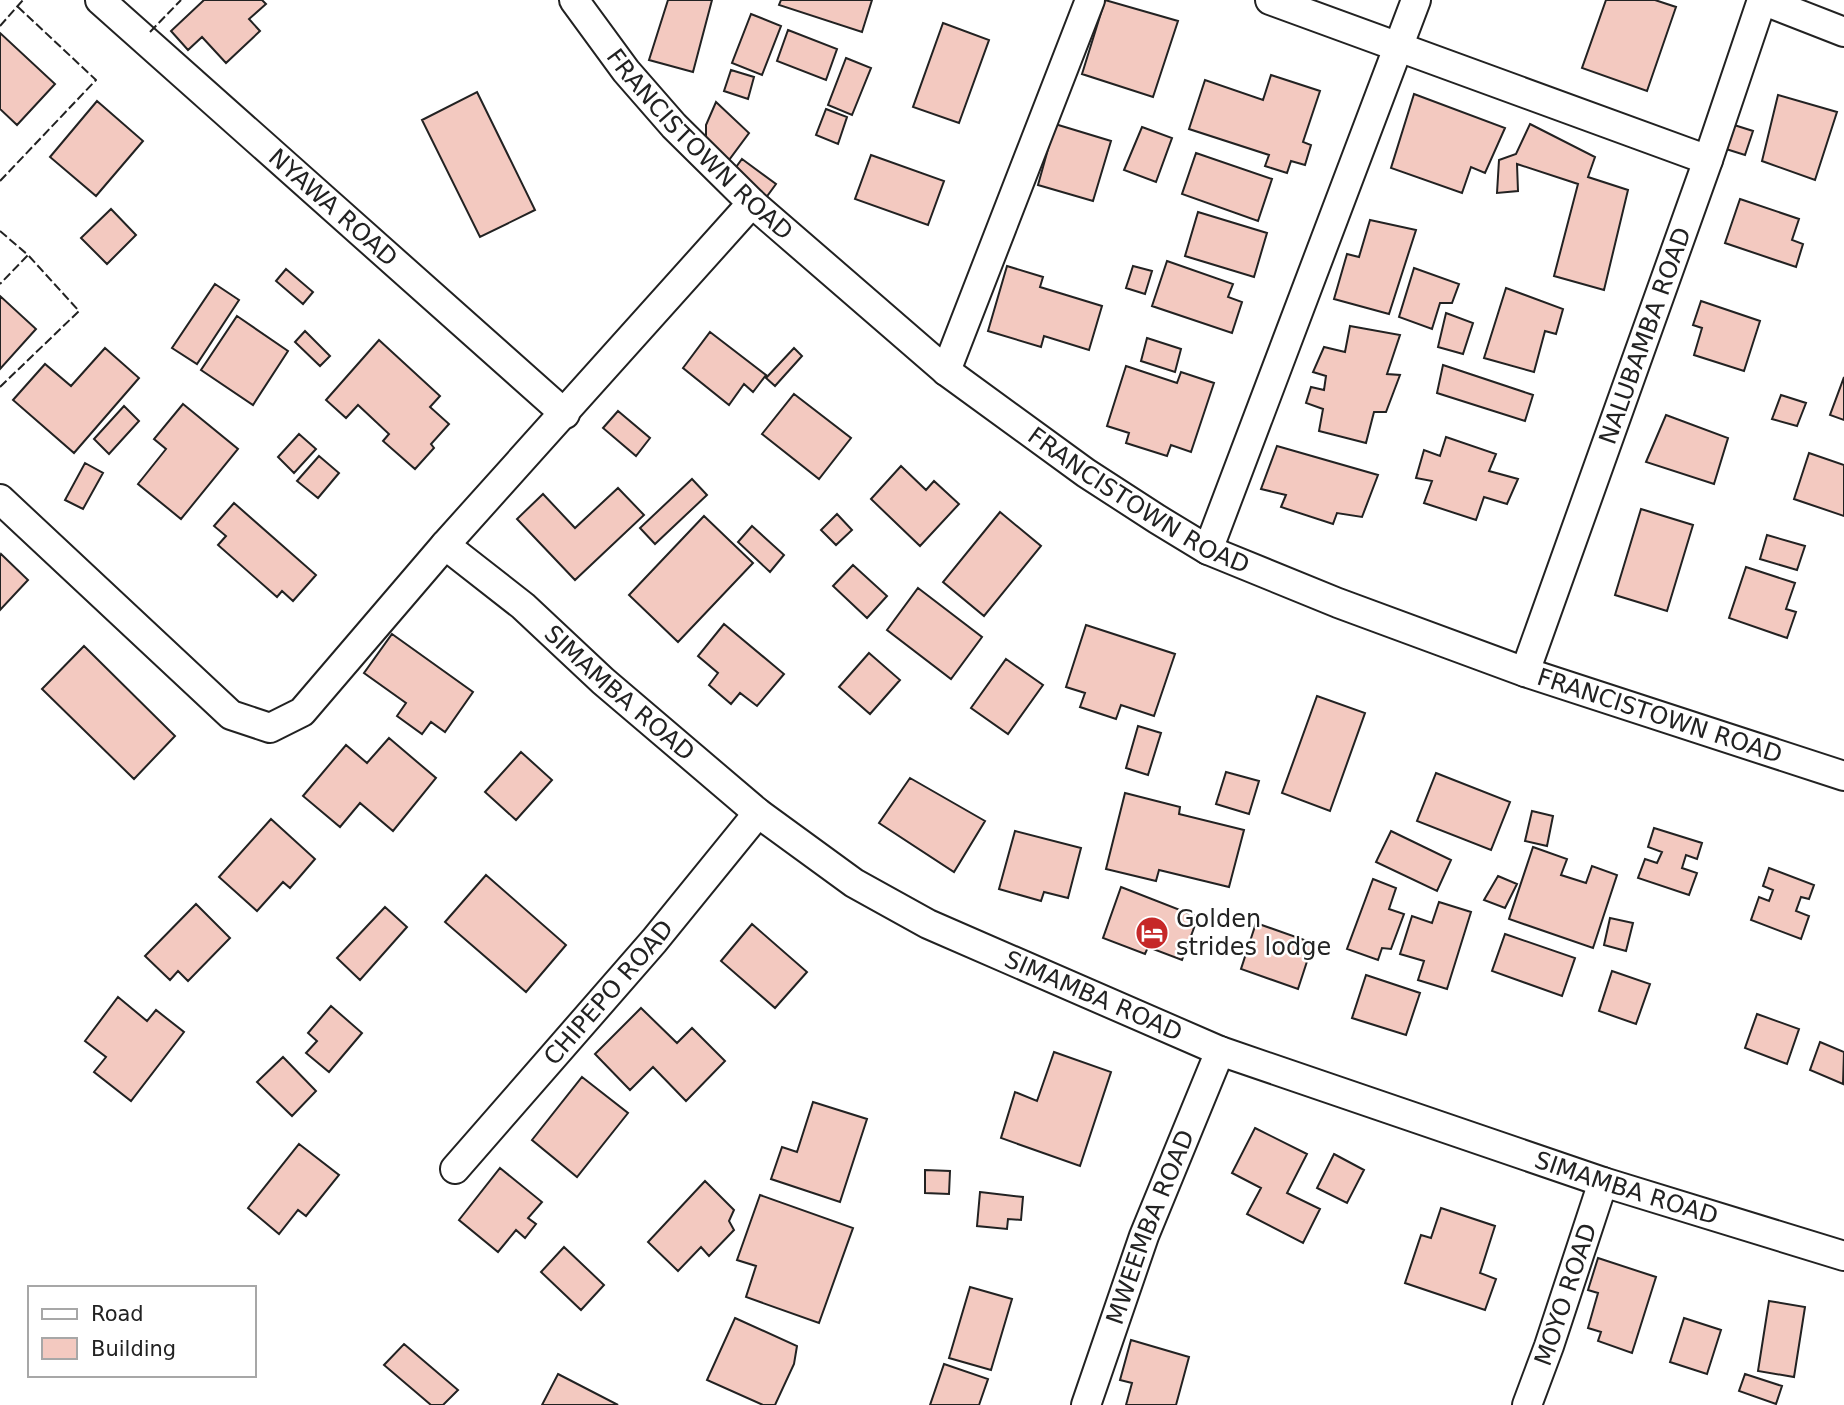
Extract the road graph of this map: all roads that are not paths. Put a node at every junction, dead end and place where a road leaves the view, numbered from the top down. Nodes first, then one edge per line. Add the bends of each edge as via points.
1 (100, 0) edge
2 (574, 0) edge
3 (1090, 0) edge
4 (1270, 0) edge
5 (1416, 0) edge
6 (1762, 0) edge
7 (1844, 32) edge
8 (1399, 47) junction
9 (1708, 160) junction
10 (752, 203) junction
11 (946, 371) junction
12 (565, 414) junction
13 (0, 499) edge
14 (445, 545) junction
15 (1208, 550) junction
16 (1525, 672) junction
17 (1841, 767) edge
18 (758, 813) junction
19 (1220, 1051) junction
20 (456, 1169) dead end
21 (1602, 1182) junction
22 (1844, 1256) edge
23 (1086, 1405) edge
24 (1527, 1405) edge

1 - 12 street, NYAWA ROAD
2 - 10 street, FRANCISTOWN ROAD via 674,126
3 - 11 street
4 - 8 street
5 - 8 street
6 - 7 street
6 - 9 street, NALUBAMBA ROAD
8 - 9 street
8 - 15 street
9 - 16 street, NALUBAMBA ROAD
10 - 11 street, FRANCISTOWN ROAD
10 - 12 street
11 - 15 street, FRANCISTOWN ROAD via 1086,473
12 - 14 street
13 - 14 street via 231,715 270,728 302,712
14 - 18 street, SIMAMBA ROAD via 523,606
15 - 16 street, FRANCISTOWN ROAD
16 - 17 street, FRANCISTOWN ROAD
18 - 19 street, SIMAMBA ROAD via 854,883 928,924
18 - 20 street, CHIPEPO ROAD
19 - 21 street, SIMAMBA ROAD
19 - 23 street, MWEEMBA ROAD via 1144,1236
21 - 22 street, SIMAMBA ROAD
21 - 24 street, MOYO ROAD

